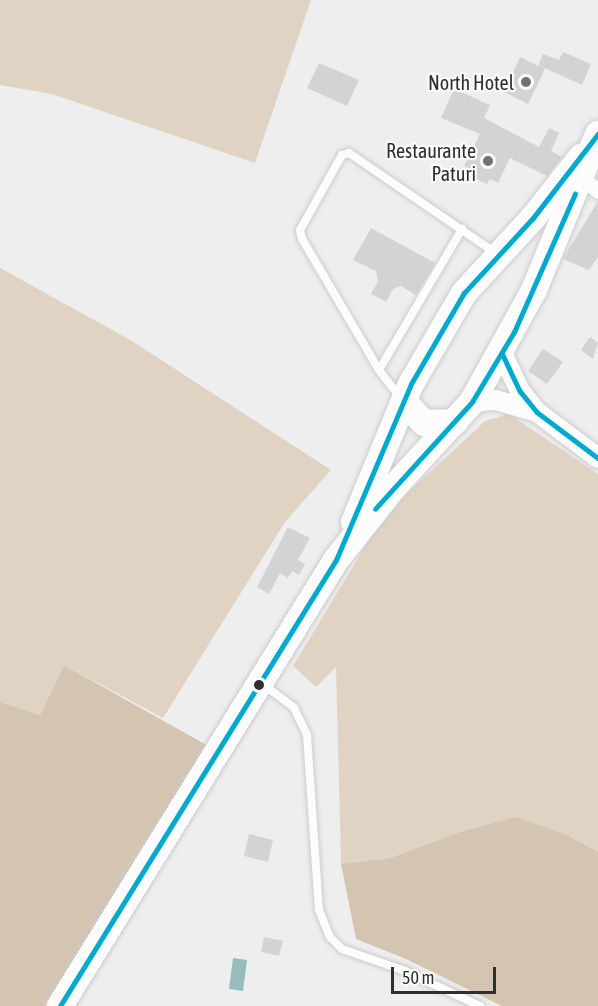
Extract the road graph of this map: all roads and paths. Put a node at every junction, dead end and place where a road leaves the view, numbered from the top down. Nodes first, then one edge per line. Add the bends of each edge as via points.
1 (597, 135) edge
2 (590, 185) edge
3 (462, 229) junction
4 (498, 255) junction
5 (534, 290) junction
6 (502, 353) junction
7 (379, 370) junction
8 (404, 402) junction
9 (472, 402) junction
10 (537, 411) junction
11 (456, 422) junction
12 (598, 458) edge
13 (336, 560) junction
14 (262, 683) junction
15 (60, 1006) edge
16 (480, 1006) edge

1 - 2 highway
1 - 4 highway via 533,218
2 - 5 highway
3 - 4 lane
3 - 7 lane
3 - 7 lane via 350,153 342,155 300,230
4 - 5 highway via 522,260
4 - 8 highway via 464,293
5 - 6 highway
6 - 9 highway
6 - 10 street via 520,391
7 - 8 lane
8 - 11 highway via 424,423
8 - 13 highway
9 - 10 street via 496,400
9 - 11 highway
10 - 12 street
11 - 13 highway via 393,488
13 - 14 highway
14 - 15 highway
14 - 16 lane via 294,708 307,735 319,910 330,937 342,949 405,971

